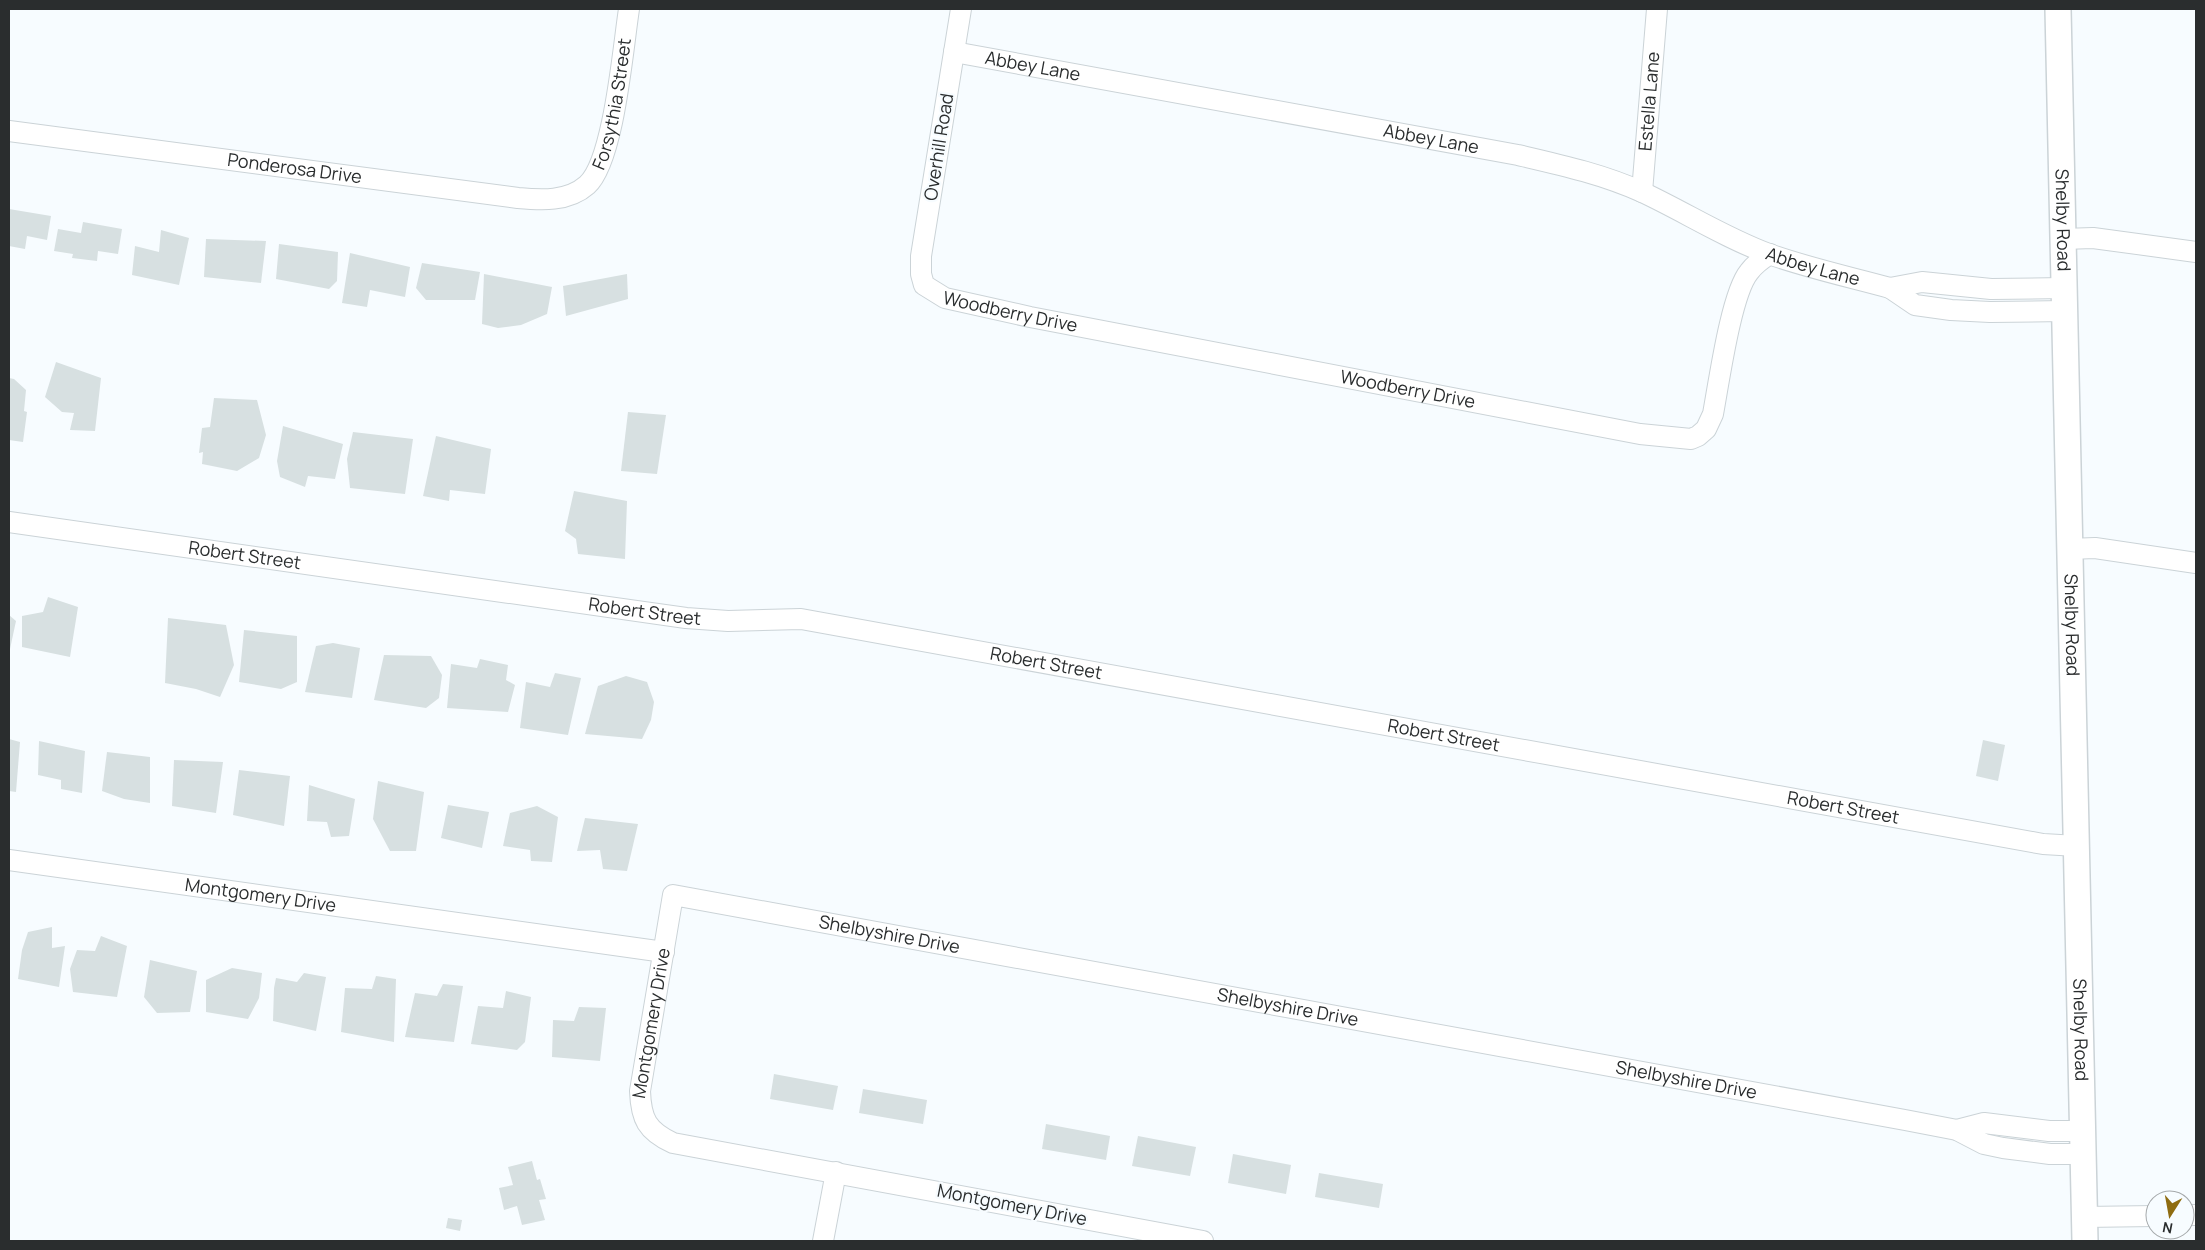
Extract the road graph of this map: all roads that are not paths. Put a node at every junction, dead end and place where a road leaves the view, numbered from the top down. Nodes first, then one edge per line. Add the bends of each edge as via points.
1 (629, 9) edge
2 (961, 9) edge
3 (1657, 9) edge
4 (2058, 9) edge
5 (954, 52) junction
6 (9, 131) edge
7 (578, 190) joint
8 (1642, 192) junction
9 (2063, 239) junction
10 (2196, 252) edge
11 (1770, 254) junction
12 (924, 285) joint
13 (2064, 300) junction
14 (9, 522) edge
15 (2069, 549) junction
16 (2196, 563) edge
17 (2077, 846) junction
18 (9, 860) edge
19 (664, 952) junction
20 (2083, 1142) junction
21 (836, 1172) junction
22 (2145, 1218) edge
23 (2084, 1229) edge
24 (823, 1241) edge
25 (1203, 1241) edge

1 - 7 street, Forsythia Street via 606,150 593,178
2 - 5 street, Overhill Road
3 - 8 street, Estella Lane
4 - 9 street, Shelby Road
5 - 8 street, Abbey Lane via 1518,155 1601,176
5 - 12 street, Overhill Road via 921,256
6 - 7 street, Ponderosa Drive via 518,198 552,199
8 - 11 street, Abbey Lane via 1718,232
9 - 10 street via 2093,238
9 - 13 street, Shelby Road
11 - 12 street, Woodberry Drive via 1749,272 1744,281 1735,306 1713,414 1706,429 1698,436 1683,440 1030,317 945,298
11 - 13 street, Abbey Lane via 1890,288 1922,282
13 - 15 street, Shelby Road
14 - 17 street, Robert Street via 686,618 728,621 801,618 2044,844
15 - 16 street via 2095,548
15 - 17 street, Shelby Road
17 - 20 street, Shelby Road
18 - 19 street, Montgomery Drive
19 - 20 street, Shelbyshire Drive via 673,895 1957,1130 1984,1123 2049,1131
19 - 21 street, Montgomery Drive via 640,1091 642,1111 648,1126 658,1136 673,1143
20 - 23 street, Shelby Road
21 - 24 street
21 - 25 street, Montgomery Drive
22 - 23 street

